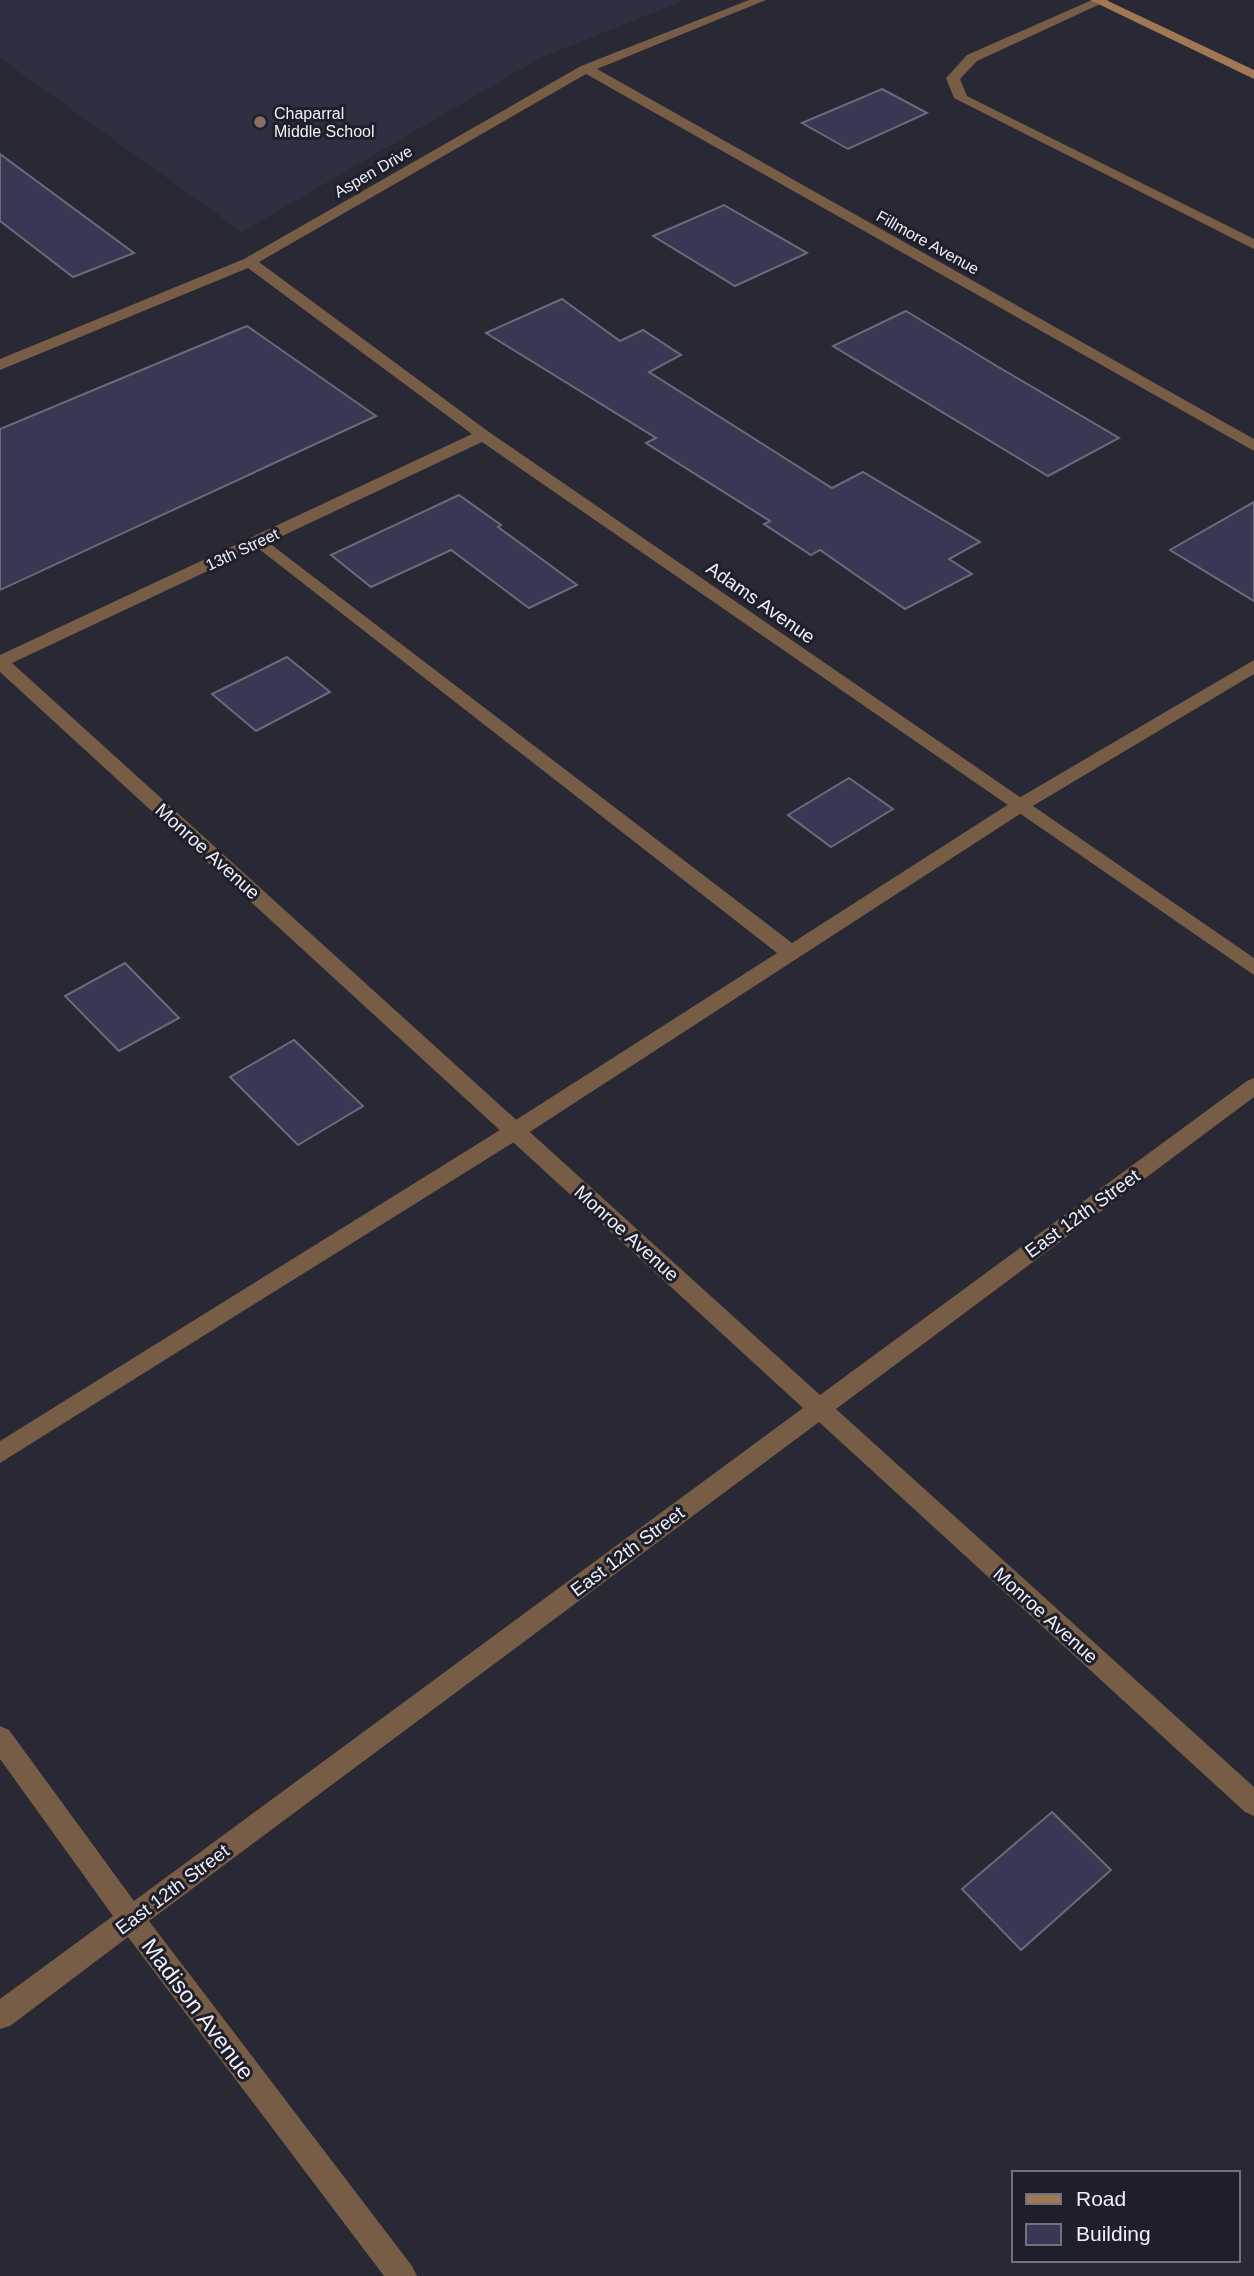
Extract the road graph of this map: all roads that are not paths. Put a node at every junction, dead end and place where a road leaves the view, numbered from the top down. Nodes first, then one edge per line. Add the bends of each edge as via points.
1 (760, 0) edge
2 (1100, 1) edge
3 (586, 68) junction
4 (1254, 75) edge
5 (1254, 245) edge
6 (249, 262) junction
7 (0, 365) edge
8 (483, 435) junction
9 (1254, 446) edge
10 (260, 541) junction
11 (0, 662) edge
12 (1254, 666) edge
13 (1019, 806) junction
14 (791, 953) junction
15 (1254, 968) edge
16 (1254, 1086) edge
17 (515, 1131) junction
18 (819, 1408) junction
19 (0, 1453) edge
20 (0, 1738) edge
21 (1254, 1804) edge
22 (131, 1919) junction
23 (0, 2016) edge
24 (402, 2276) edge

1 - 3 street, Aspen Drive
2 - 4 street
2 - 5 street via 972,58 953,78 961,98
3 - 6 street, Aspen Drive
3 - 9 street, Fillmore Avenue
6 - 7 street, Aspen Drive
6 - 8 street, Adams Avenue
8 - 10 street, 13th Street
8 - 13 street, Adams Avenue
10 - 11 street, 13th Street
10 - 14 street
11 - 17 street, Monroe Avenue
12 - 13 street
13 - 14 street
13 - 15 street, Adams Avenue
14 - 17 street
16 - 18 street, East 12th Street
17 - 18 street, Monroe Avenue
17 - 19 street
18 - 21 street, Monroe Avenue
18 - 22 street, East 12th Street
20 - 22 street, Madison Avenue
22 - 23 street, East 12th Street
22 - 24 street, Madison Avenue

